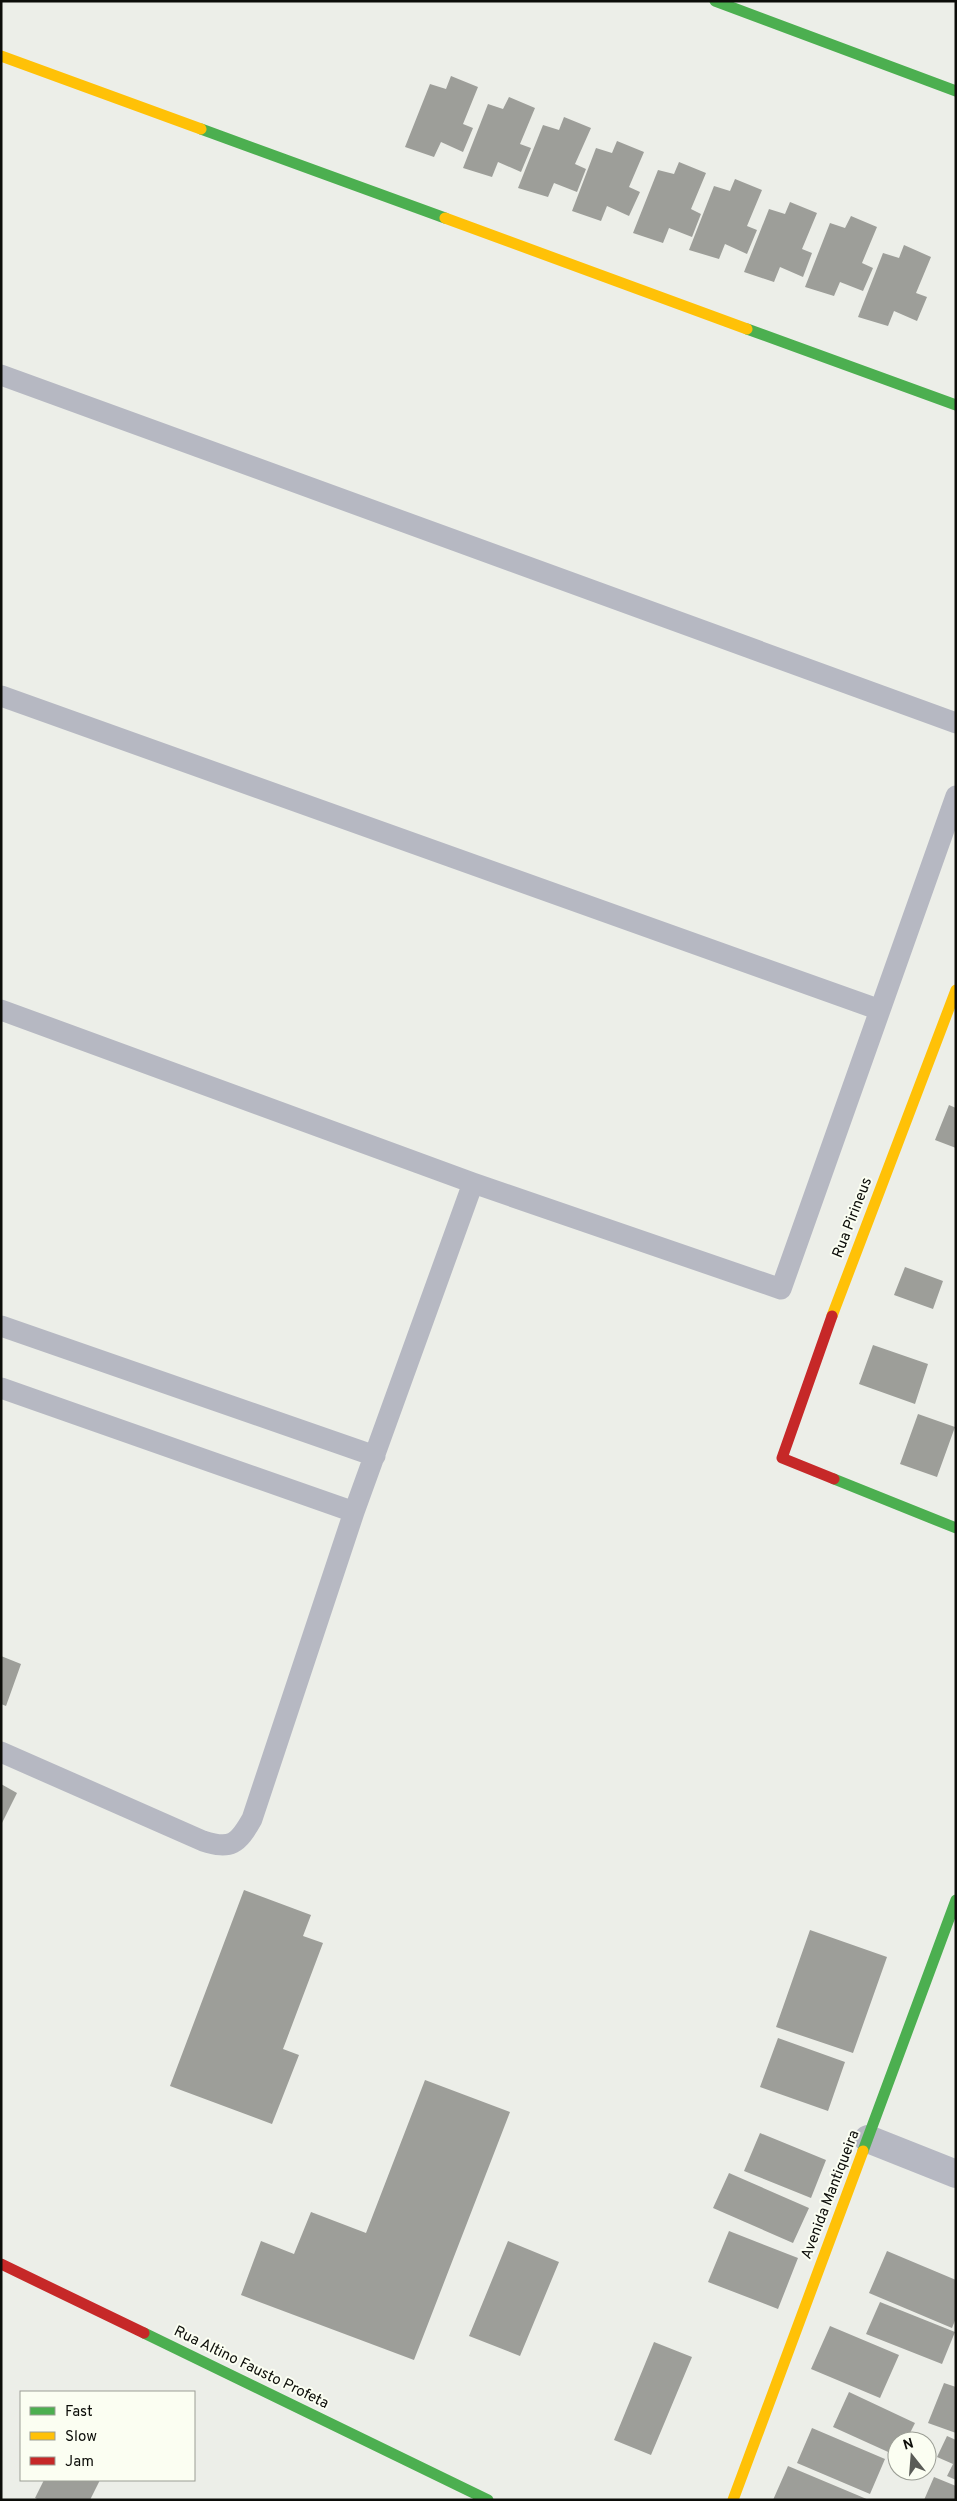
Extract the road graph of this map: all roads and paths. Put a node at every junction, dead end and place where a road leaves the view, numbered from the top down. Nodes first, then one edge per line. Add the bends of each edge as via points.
1 (715, 1) edge
2 (1, 56) edge
3 (956, 91) edge
4 (1, 375) edge
5 (956, 405) edge
6 (1, 696) edge
7 (956, 722) edge
8 (956, 796) edge
9 (956, 990) edge
10 (1, 1010) edge
11 (880, 1010) junction
12 (473, 1183) junction
13 (1, 1326) edge
14 (1, 1388) edge
15 (375, 1456) junction
16 (354, 1512) junction
17 (956, 1528) edge
18 (1, 1752) edge
19 (956, 1900) edge
20 (868, 2139) junction
21 (956, 2174) edge
22 (1, 2264) edge
23 (488, 2500) edge
24 (732, 2500) edge

1 - 3 street
2 - 5 street
4 - 7 lane
6 - 11 lane
8 - 11 lane
9 - 17 street, Rua Pirineus via 838,1298 782,1458
10 - 12 lane
11 - 12 lane via 781,1289
12 - 15 lane
13 - 15 lane
14 - 16 lane
15 - 16 lane
16 - 18 lane via 252,1819 238,1840 230,1845 217,1846 203,1841
19 - 20 street, Avenida Mantiqueira
20 - 21 street
20 - 24 street, Avenida Mantiqueira
22 - 23 street, Rua Altino Fausto Profeta

